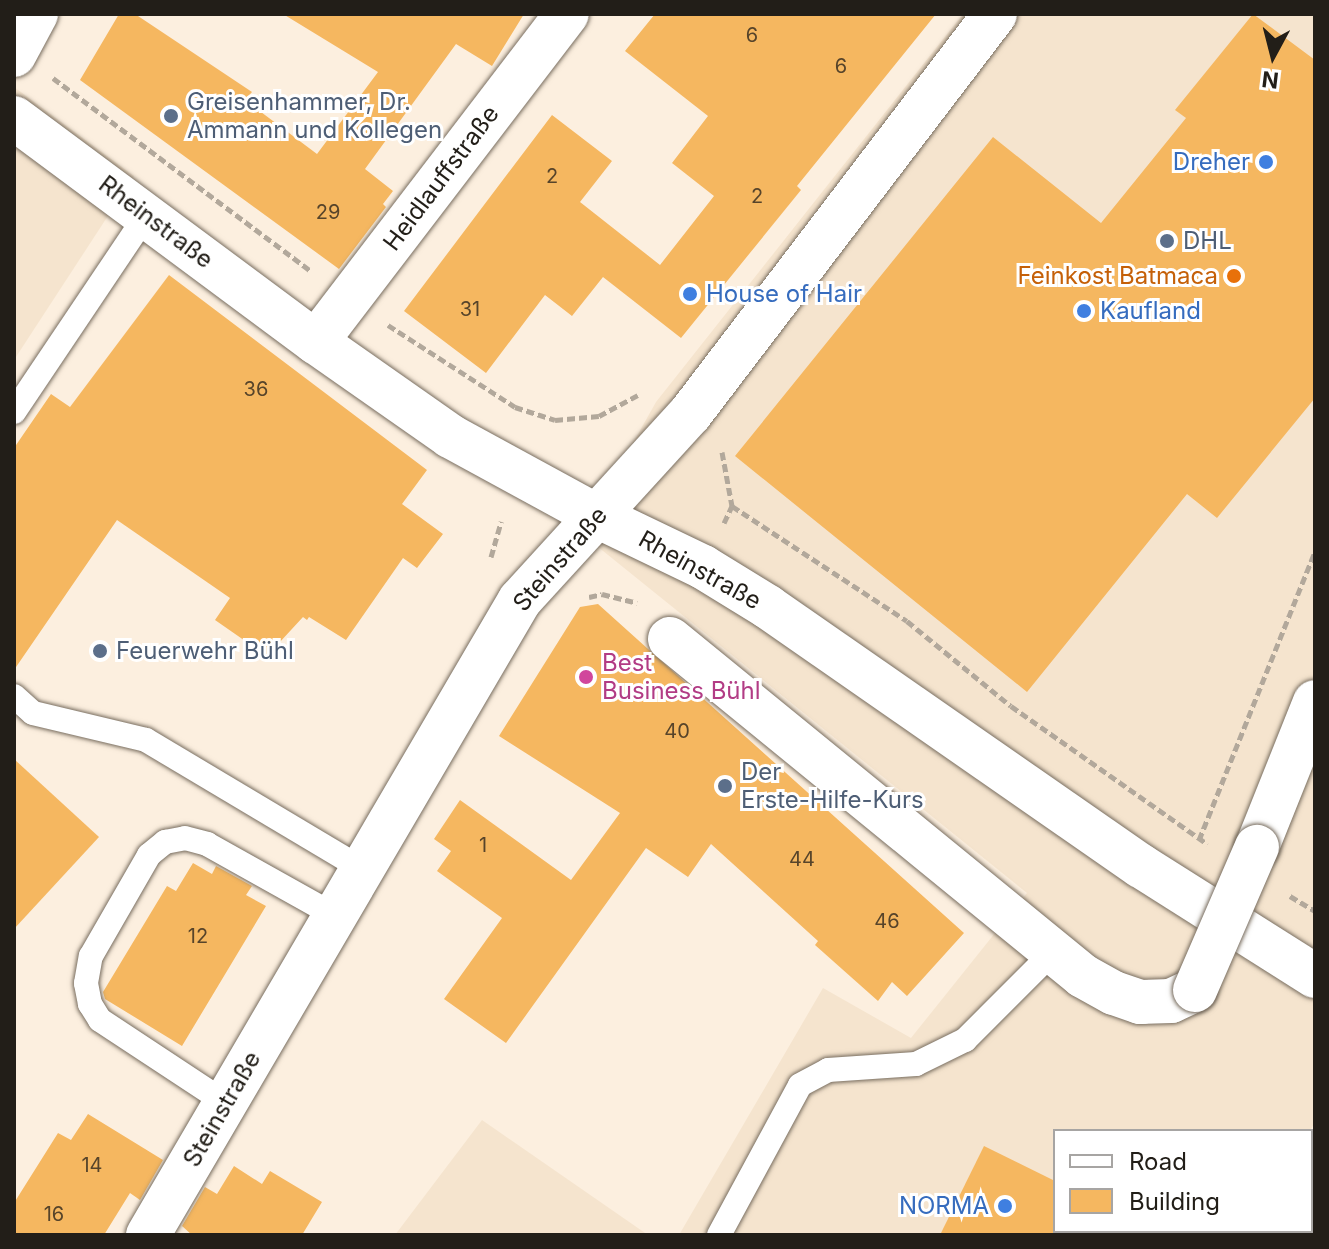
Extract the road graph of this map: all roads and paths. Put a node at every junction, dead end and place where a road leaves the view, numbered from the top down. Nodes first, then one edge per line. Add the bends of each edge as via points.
1 (36, 14) edge
2 (567, 14) edge
3 (995, 14) edge
4 (14, 55) edge
5 (14, 118) edge
6 (147, 214) junction
7 (316, 342) junction
8 (14, 412) edge
9 (690, 414) junction
10 (597, 516) junction
11 (1315, 552) edge
12 (578, 599) dead end
13 (670, 639) joint
14 (14, 696) edge
15 (1315, 702) edge
16 (1199, 840) junction
17 (1212, 848) dead end
18 (364, 870) junction
19 (1276, 887) dead end
20 (1315, 911) edge
21 (336, 916) junction
22 (1052, 953) junction
23 (1315, 976) edge
24 (226, 1103) junction
25 (148, 1235) edge
26 (719, 1235) edge

1 - 4 street
2 - 7 street, Heidlauffstraße
3 - 9 street, Steinstraße
5 - 6 street, Rheinstraße
6 - 7 street, Rheinstraße
6 - 8 lane
7 - 10 street, Rheinstraße via 450,436
9 - 10 street, Steinstraße
9 - 16 path via 720,442 732,506 907,621 1011,706
10 - 18 street, Steinstraße via 520,600
10 - 23 street, Rheinstraße via 703,567 768,607 1141,866
11 - 16 path
12 - 13 path via 602,594 635,600
13 - 22 street
14 - 18 lane via 33,713 146,740
15 - 22 street, bridge via 1195,990 1171,1001 1140,1002 1114,993
16 - 17 path
18 - 21 street, Steinstraße
19 - 20 path
21 - 24 street, Steinstraße
21 - 24 lane via 207,844 185,838 165,842 149,855 91,956 86,983 90,1004 100,1020
22 - 26 lane via 965,1040 916,1064 828,1070 800,1085
24 - 25 street, Steinstraße

